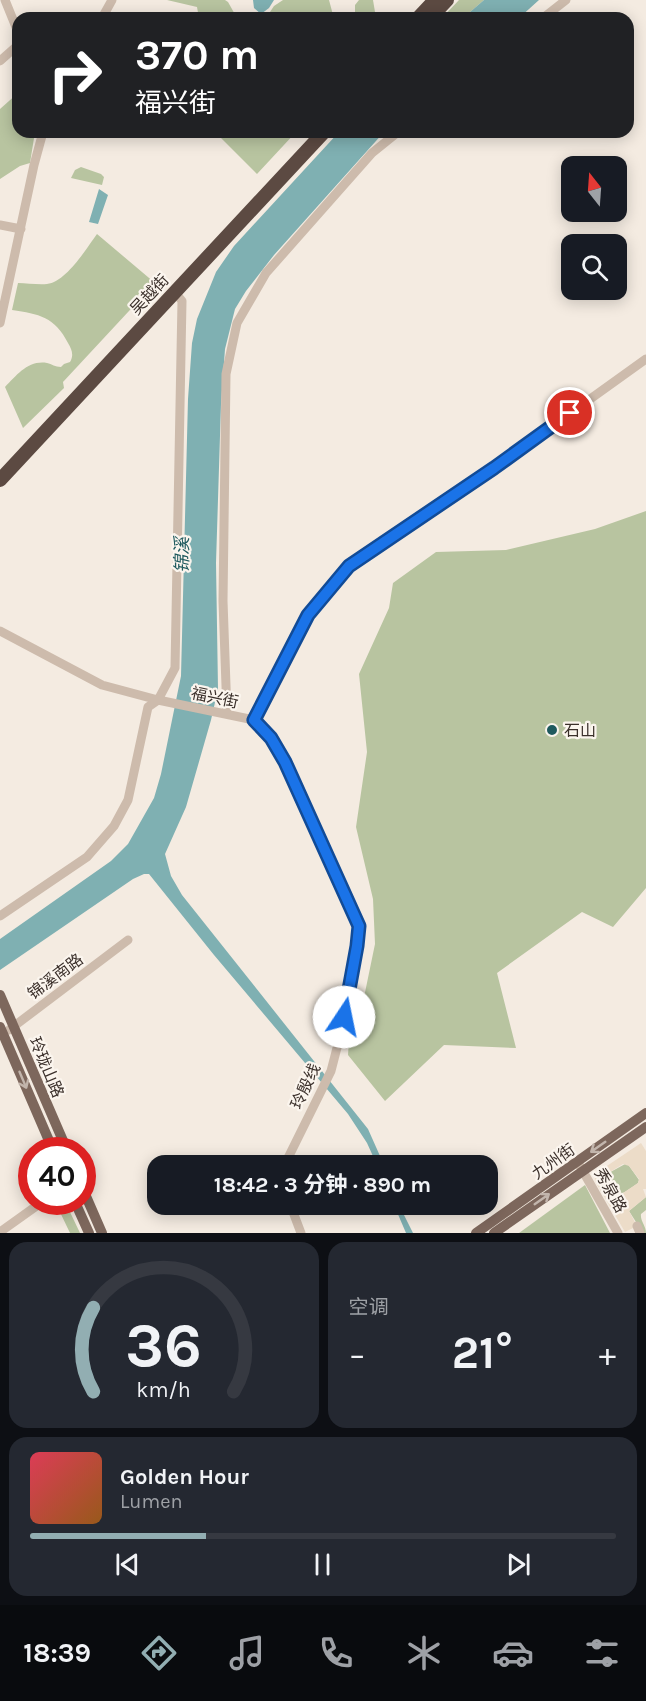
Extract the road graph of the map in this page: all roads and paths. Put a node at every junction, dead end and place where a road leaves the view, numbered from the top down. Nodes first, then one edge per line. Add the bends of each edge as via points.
1 (5, 0) edge
2 (435, 0) edge
3 (447, 0) edge
4 (566, 0) edge
5 (424, 12) edge
6 (436, 12) edge
7 (551, 12) edge
8 (12, 17) edge
9 (12, 50) edge
10 (0, 61) edge
11 (41, 138) edge
12 (306, 138) edge
13 (318, 138) edge
14 (391, 138) edge
15 (0, 225) edge
16 (21, 229) junction
17 (174, 291) junction
18 (0, 323) edge
19 (646, 358) edge
20 (0, 467) edge
21 (0, 480) edge
22 (0, 631) edge
23 (158, 700) junction
24 (227, 714) junction
25 (254, 720) junction
26 (0, 916) edge
27 (128, 940) dead end
28 (0, 995) edge
29 (14, 1027) junction
30 (1, 1033) edge
31 (646, 1113) edge
32 (646, 1127) edge
33 (47, 1137) edge
34 (61, 1137) edge
35 (290, 1155) edge
36 (580, 1166) junction
37 (24, 1215) edge
38 (80, 1215) edge
39 (94, 1215) edge
40 (295, 1215) edge
41 (0, 1232) edge
42 (88, 1233) edge
43 (102, 1233) edge
44 (302, 1233) edge
45 (477, 1233) edge
46 (494, 1233) edge
47 (618, 1233) edge

1 - 8 street
2 - 5 highway
3 - 6 highway
4 - 7 street
9 - 10 street
11 - 16 street
12 - 20 highway, 吴越街
13 - 17 highway, 吴越街
14 - 24 street via 372,153 266,273 237,323 226,374 223,601
15 - 16 street
16 - 18 street
17 - 21 highway, 吴越街
17 - 23 street via 182,301 175,668
19 - 25 street, 福兴街 via 349,566 308,615
22 - 23 street, 福兴街 via 102,685
23 - 24 street, 福兴街
23 - 26 street via 148,707 128,800 114,826 87,857
24 - 25 street, 福兴街
25 - 35 street, 玲殷线 via 285,762 359,926 331,1071
27 - 29 street, 锦溪南路
28 - 29 main road, 玲珑山路
29 - 30 street, 锦溪南路
29 - 34 main road, 玲珑山路
30 -> 33 main road, 玲珑山路
31 -> 36 main road, 九州街
32 - 36 main road, 九州街
36 - 45 main road, 九州街
46 -> 36 main road, 九州街
36 - 47 street, 秀泉路
37 - 41 street
38 - 42 main road
39 - 43 main road
40 - 44 street

